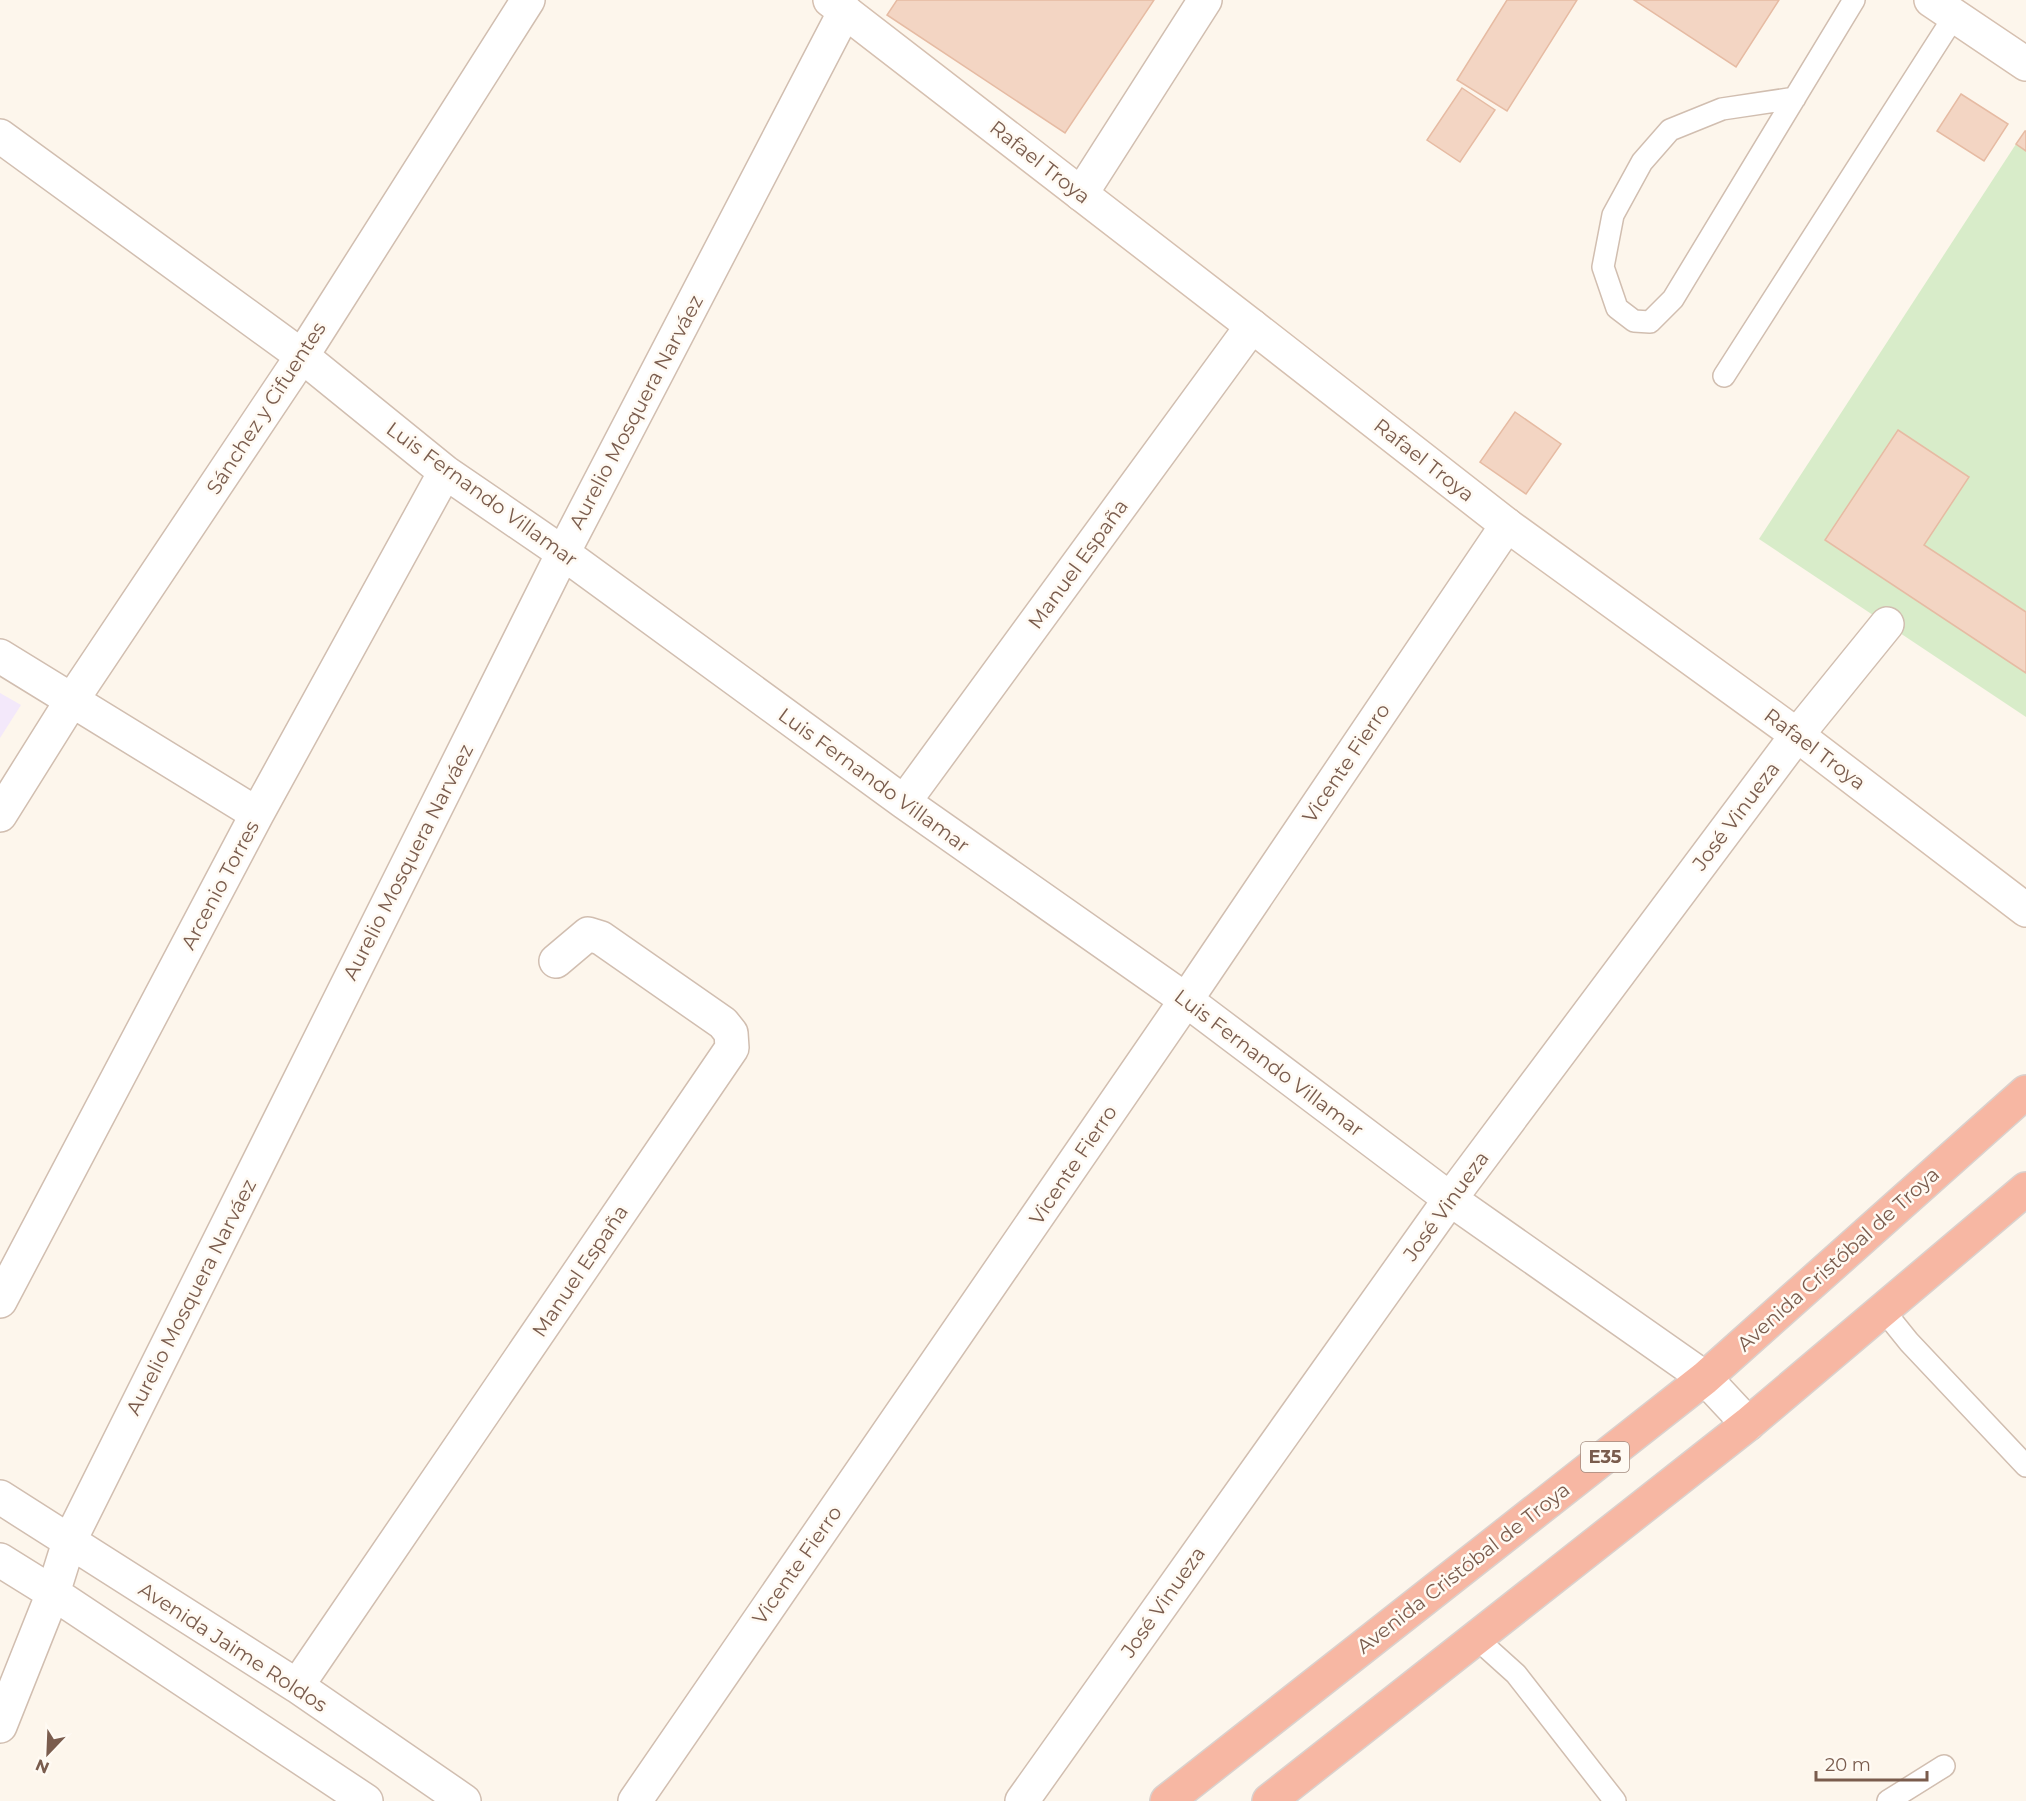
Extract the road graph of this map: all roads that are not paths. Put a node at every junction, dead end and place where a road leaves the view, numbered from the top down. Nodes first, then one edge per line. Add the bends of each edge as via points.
1 (528, 0) edge
2 (1205, 0) edge
3 (1854, 0) edge
4 (837, 5) edge
5 (1943, 8) edge
6 (2026, 64) edge
7 (1795, 98) junction
8 (0, 135) edge
9 (1082, 194) junction
10 (1252, 326) junction
11 (302, 356) junction
12 (1724, 376) dead end
13 (445, 472) junction
14 (1507, 525) junction
15 (563, 553) junction
16 (1887, 624) dead end
17 (0, 656) edge
18 (72, 700) junction
19 (1797, 735) junction
20 (903, 802) junction
21 (257, 814) junction
22 (0, 815) edge
23 (2026, 910) edge
24 (556, 961) dead end
25 (1186, 1000) junction
26 (2026, 1092) edge
27 (2026, 1189) edge
28 (1450, 1199) junction
29 (0, 1301) edge
30 (1884, 1311) junction
31 (1705, 1378) junction
32 (1748, 1424) junction
33 (2026, 1466) edge
34 (0, 1497) edge
35 (69, 1542) junction
36 (0, 1560) edge
37 (53, 1593) junction
38 (1476, 1638) junction
39 (297, 1686) junction
40 (0, 1726) edge
41 (1944, 1766) dead end
42 (366, 1801) edge
43 (464, 1801) edge
44 (635, 1801) edge
45 (1022, 1801) edge
46 (1167, 1801) edge
47 (1269, 1801) edge
48 (1615, 1801) edge
49 (1888, 1801) edge

1 - 11 street, Sánchez y Cifuentes
2 - 9 street
3 - 7 lane
4 - 9 street, Rafael Troya
4 - 15 street, Aurelio Mosquera Narváez
5 - 6 street
5 - 12 lane
7 - 7 lane via 1722,109 1670,130 1642,162 1613,214 1603,267 1617,308 1634,321 1650,322 1672,299
8 - 11 street, Luis Fernando Villamar
9 - 10 street, Rafael Troya
10 - 14 street, Rafael Troya
10 - 20 street, Manuel España
11 - 13 street, Luis Fernando Villamar
11 - 18 street, Sánchez y Cifuentes
13 - 15 street, Luis Fernando Villamar
13 - 21 street, Arcenio Torres
14 - 19 street, Rafael Troya
14 - 25 street, Vicente Fierro
15 - 20 street, Luis Fernando Villamar
15 - 35 street, Aurelio Mosquera Narváez
16 - 19 street, José Vinueza
17 - 18 street
18 - 21 street
18 - 22 street, Sánchez y Cifuentes
19 - 23 street, Rafael Troya
19 - 28 street, José Vinueza
20 - 25 street, Luis Fernando Villamar
21 - 29 street, Arcenio Torres
24 - 39 street, Manuel España via 588,934 601,938 723,1023 731,1033 732,1048
25 - 28 street, Luis Fernando Villamar
25 - 44 street, Vicente Fierro
26 - 31 highway, Avenida Cristóbal de Troya / E35
27 - 30 highway
28 - 31 street, Luis Fernando Villamar
28 - 45 street, José Vinueza
30 - 32 highway
30 - 33 lane
31 - 32 street, Luis Fernando Villamar
31 - 46 highway, Avenida Cristóbal de Troya / E35
32 - 38 highway
34 - 35 street, Avenida Jaime Roldos
35 - 37 street, Aurelio Mosquera Narváez
35 - 39 street, Avenida Jaime Roldos
36 - 37 street
37 - 40 street, Aurelio Mosquera Narváez
37 - 42 street
38 - 47 highway
38 - 48 lane via 1516,1674
39 - 43 street, Avenida Jaime Roldos
41 - 49 lane

